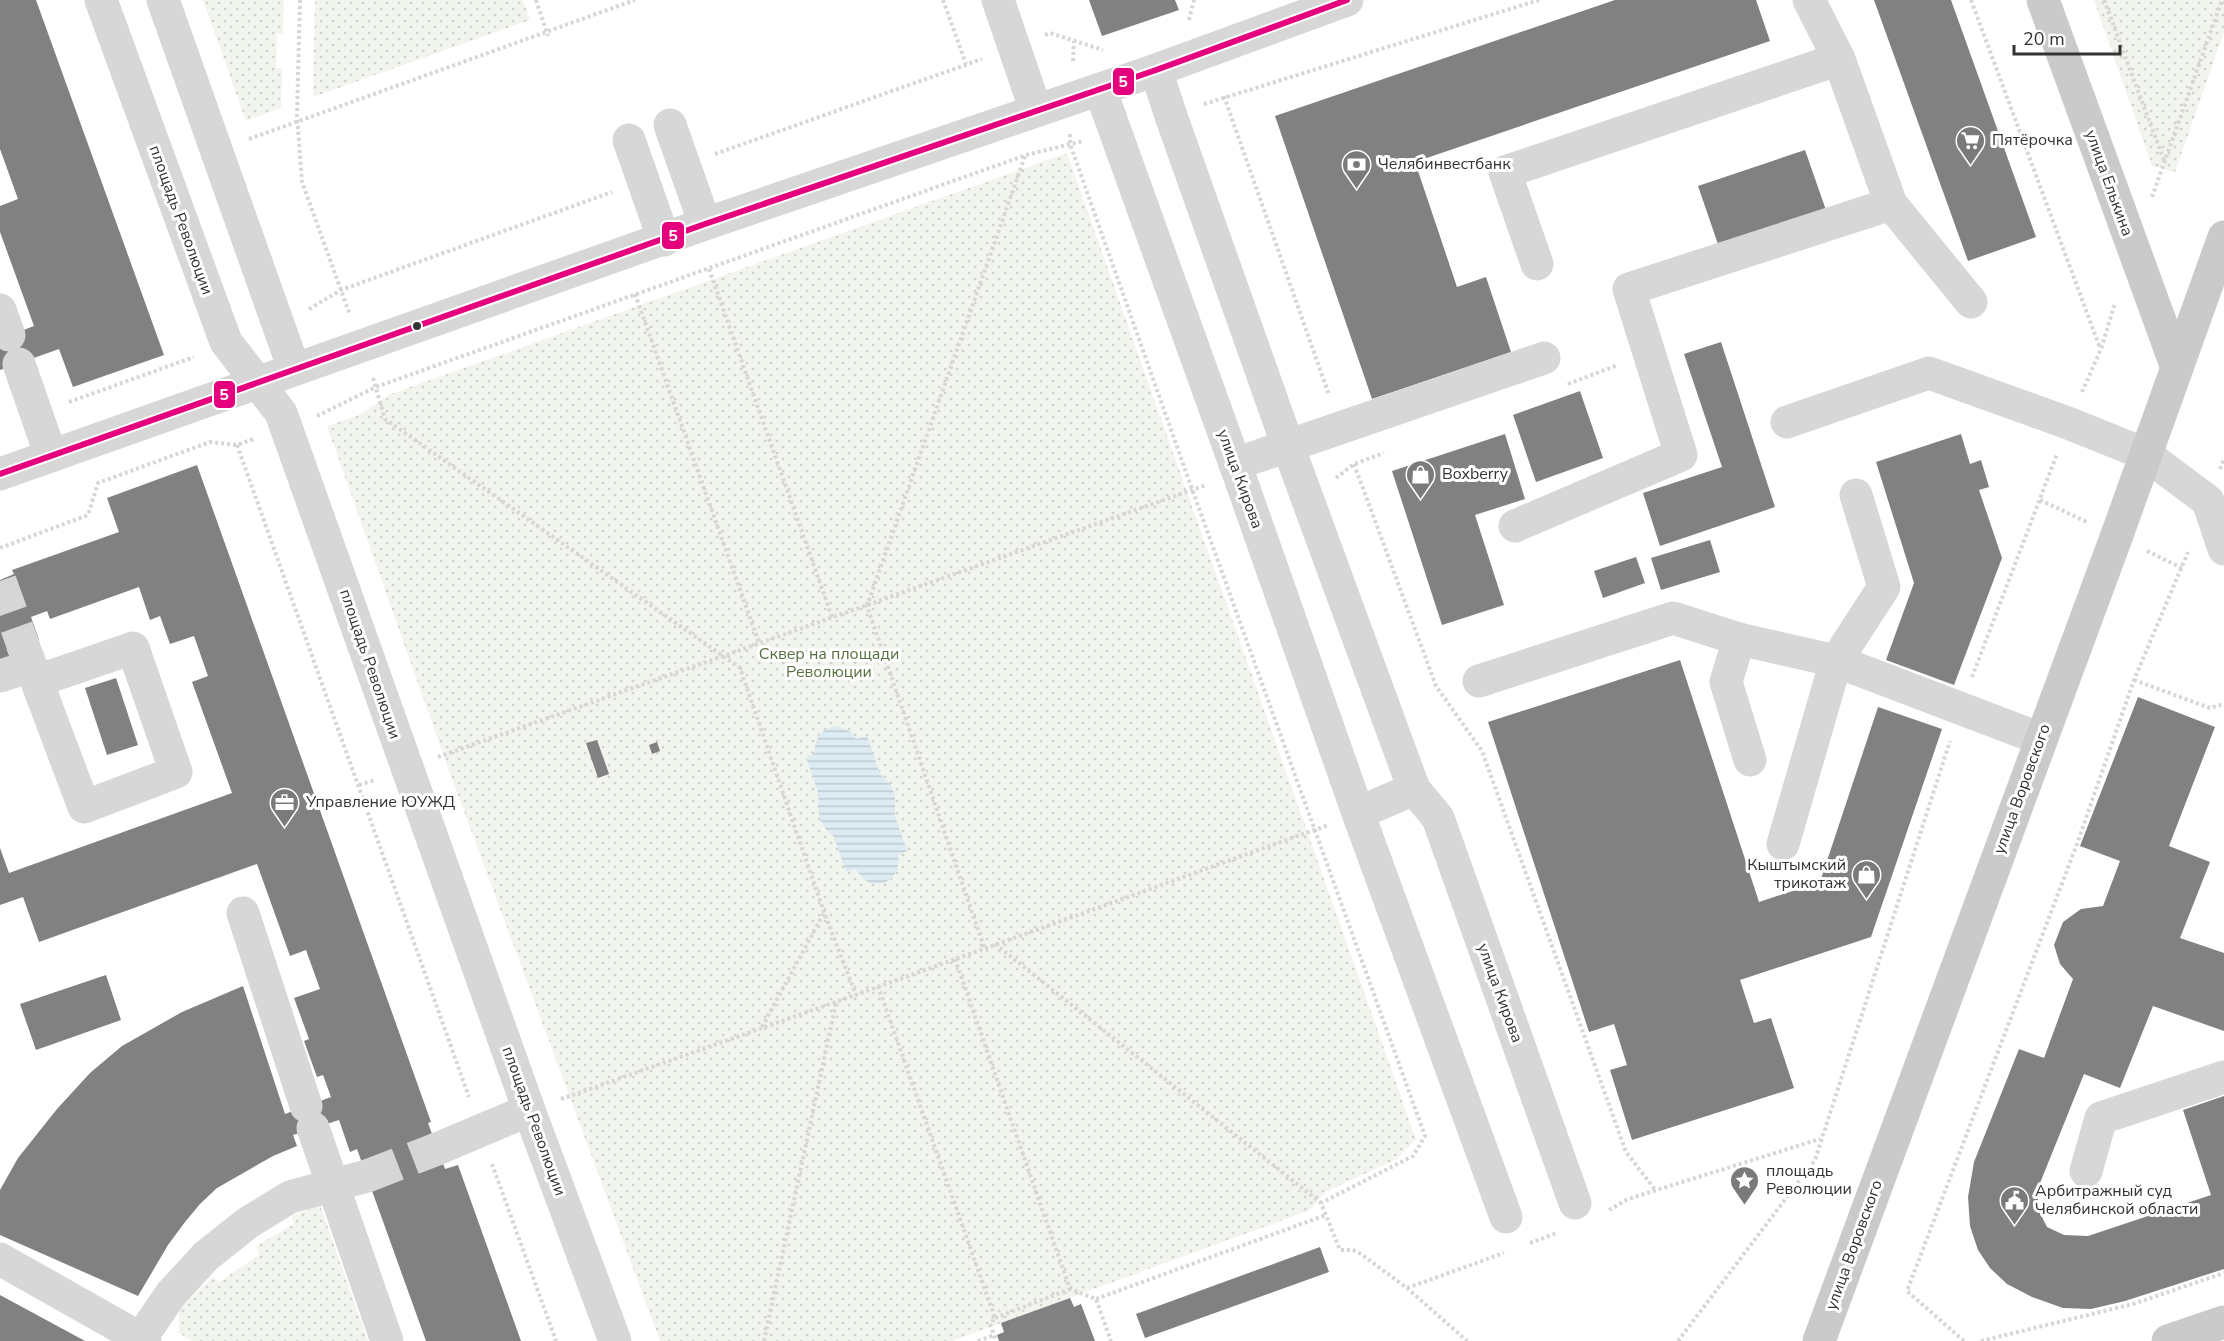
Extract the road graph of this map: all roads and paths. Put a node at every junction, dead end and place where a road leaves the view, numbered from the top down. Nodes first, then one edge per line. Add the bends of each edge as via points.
1 (101, 0) edge
2 (163, 0) edge
3 (300, 0) edge
4 (536, 0) edge
5 (943, 0) edge
6 (998, 0) edge
7 (1194, 0) edge
8 (1347, 0) edge
9 (1539, 0) edge
10 (1809, 0) edge
11 (1971, 0) edge
12 (2043, 0) edge
13 (2104, 0) edge
14 (2222, 0) edge
15 (631, 2) edge
16 (1178, 24) dead end
17 (548, 33) junction
18 (1074, 40) dead end
19 (1114, 46) dead end
20 (1839, 59) junction
21 (966, 64) dead end
22 (1156, 70) junction
23 (1100, 89) junction
24 (1224, 96) junction
25 (1036, 111) junction
26 (1170, 117) junction
27 (298, 122) junction
28 (670, 125) dead end
29 (1116, 136) junction
30 (629, 140) dead end
31 (1070, 144) junction
32 (216, 150) junction
33 (1026, 155) junction
34 (2165, 164) junction
35 (1891, 204) junction
36 (705, 224) junction
37 (2224, 237) edge
38 (664, 240) junction
39 (2132, 249) junction
40 (1538, 264) dead end
41 (709, 269) junction
42 (341, 290) dead end
43 (635, 294) junction
44 (1971, 302) dead end
45 (13, 347) edge
46 (2101, 349) junction
47 (1544, 358) dead end
48 (183, 362) dead end
49 (2176, 366) junction
50 (294, 369) junction
51 (256, 382) junction
52 (376, 387) junction
53 (1787, 422) dead end
54 (2068, 423) junction
55 (286, 426) junction
56 (1340, 429) junction
57 (237, 445) junction
58 (1288, 446) junction
59 (2145, 454) junction
60 (51, 456) junction
61 (2224, 459) edge
62 (1235, 464) junction
63 (0, 474) edge
64 (1186, 491) dead end
65 (1856, 495) dead end
66 (2208, 501) junction
67 (1515, 526) dead end
68 (0, 548) edge
69 (2189, 549) dead end
70 (2224, 549) edge
71 (867, 606) junction
72 (832, 617) junction
73 (1739, 639) junction
74 (759, 643) junction
75 (723, 657) junction
76 (1836, 661) junction
77 (30, 664) junction
78 (0, 676) edge
79 (2134, 680) junction
80 (1479, 681) dead end
81 (2224, 704) edge
82 (1961, 708) junction
83 (2040, 739) junction
84 (1750, 760) dead end
85 (406, 768) junction
86 (359, 786) junction
87 (1414, 789) junction
88 (1358, 813) junction
89 (1306, 833) dead end
90 (1783, 844) dead end
91 (824, 912) junction
92 (243, 914) dead end
93 (995, 943) junction
94 (984, 947) junction
95 (955, 959) junction
96 (878, 986) junction
97 (856, 995) junction
98 (836, 1002) junction
99 (762, 1027) junction
100 (2224, 1077) edge
101 (529, 1110) junction
102 (480, 1131) junction
103 (1821, 1139) junction
104 (437, 1149) tunnel mouth
105 (2086, 1171) dead end
106 (367, 1176) tunnel mouth
107 (333, 1184) junction
108 (1656, 1191) junction
109 (1628, 1200) dead end
110 (1321, 1203) junction
111 (1326, 1215) junction
112 (1506, 1217) dead end
113 (1568, 1218) joint
114 (1528, 1244) dead end
115 (1506, 1252) dead end
116 (0, 1259) edge
117 (2224, 1273) edge
118 (1407, 1288) junction
119 (1070, 1289) junction
120 (1096, 1299) junction
121 (995, 1318) junction
122 (2224, 1322) edge
123 (994, 1335) junction
124 (143, 1340) edge
125 (387, 1341) edge
126 (556, 1341) edge
127 (615, 1341) edge
128 (764, 1341) edge
129 (978, 1341) edge
130 (996, 1341) edge
131 (1111, 1341) edge
132 (1467, 1341) edge
133 (1678, 1341) edge
134 (1819, 1341) edge
135 (1964, 1341) edge
136 (1981, 1341) edge
137 (2169, 1341) edge

1 - 51 street, площадь Революции via 226,342
2 - 32 street
3 - 27 path
4 - 17 path
5 - 21 path
6 - 25 street
7 - 16 path via 1189,21
8 - 22 street
9 - 24 path
10 - 20 street
11 - 46 path
12 - 39 main road, улица Елькина
13 - 34 path
14 - 34 path
15 - 17 path
17 - 27 path
18 - 19 path via 1103,50
20 - 35 street
20 - 40 street via 1505,172
22 - 23 street
22 - 26 street, улица Кирова
23 - 25 street
23 - 29 street, улица Кирова
24 - 26 path
24 - 56 path
25 - 36 street
26 - 58 street, улица Кирова
27 - 32 path
27 - 42 path via 302,182
28 - 36 street
29 - 31 path
29 - 62 street, улица Кирова
30 - 38 street
31 - 33 path
31 - 110 path via 1425,1136 1413,1156
32 - 50 street
33 - 41 path
33 - 71 path
34 - 39 path
35 - 44 street
35 - 67 street via 1629,289 1681,455
36 - 38 street
37 - 49 main road, улица Воровского
38 - 50 street
39 - 46 path
39 - 49 main road, улица Елькина
41 - 43 path
41 - 72 path
43 - 52 path
43 - 74 path
45 - 48 path via 67,403
45 - 60 street
46 - 54 path
47 - 56 street
49 - 59 main road, улица Воровского
50 - 51 street
51 - 55 street, площадь Революции via 281,413
51 - 60 street
52 - 55 path
52 - 75 path via 385,419
53 - 54 street via 1929,373
54 - 59 street
54 - 82 path
55 - 57 path
55 - 85 street, площадь Революции
56 - 58 street
56 - 108 path via 1436,686 1482,751 1626,1152
57 - 68 path via 210,442 98,483 88,515
57 - 86 path
58 - 62 street
58 - 87 street, улица Кирова
59 - 66 street
59 - 83 main road, улица Воровского
60 - 63 street
61 - 66 path
62 - 88 street, улица Кирова
64 - 71 path
65 - 76 street via 1884,587
66 - 70 street
69 - 79 path
71 - 72 path
71 - 94 path
72 - 74 path
73 - 76 street
73 - 80 street via 1673,618
73 - 84 street via 1726,682
74 - 75 path
75 - 85 path
75 - 91 path via 740,668
76 - 82 street
76 - 90 street
77 - 77 street via 84,807 176,772 133,648
77 - 78 street
79 - 81 path via 2210,708
79 - 135 path via 2077,844 1907,1291
82 - 83 street
82 - 103 path
83 - 134 main road, улица Воровского
85 - 86 path
85 - 101 street, площадь Революции
86 - 102 path
87 - 88 street
87 - 113 street, улица Кирова via 1438,818
88 - 112 street, улица Кирова
89 - 93 path
91 - 97 path
91 - 99 path
92 - 107 street
93 - 94 path
93 - 110 path
94 - 95 path
95 - 96 path
95 - 119 path
96 - 97 path
96 - 121 path
97 - 98 path
98 - 99 path
98 - 128 path
99 - 101 path
100 - 105 street via 2101,1118
101 - 102 street
101 - 127 street, площадь Революции
102 - 104 street
102 - 126 path
103 - 108 path
103 - 133 path via 1815,1160
106 - 107 street
107 - 124 street via 290,1197 249,1222 206,1256 171,1294
107 - 125 street
108 - 109 path
110 - 111 path
111 - 118 path via 1340,1250 1361,1254
111 - 120 path
113 - 114 path
115 - 118 path
116 - 124 street
117 - 136 path via 2133,1304
118 - 132 path
119 - 120 path
119 - 121 path
120 - 131 path
121 - 123 path via 990,1324
122 - 137 main road
123 - 129 path
123 - 130 path

